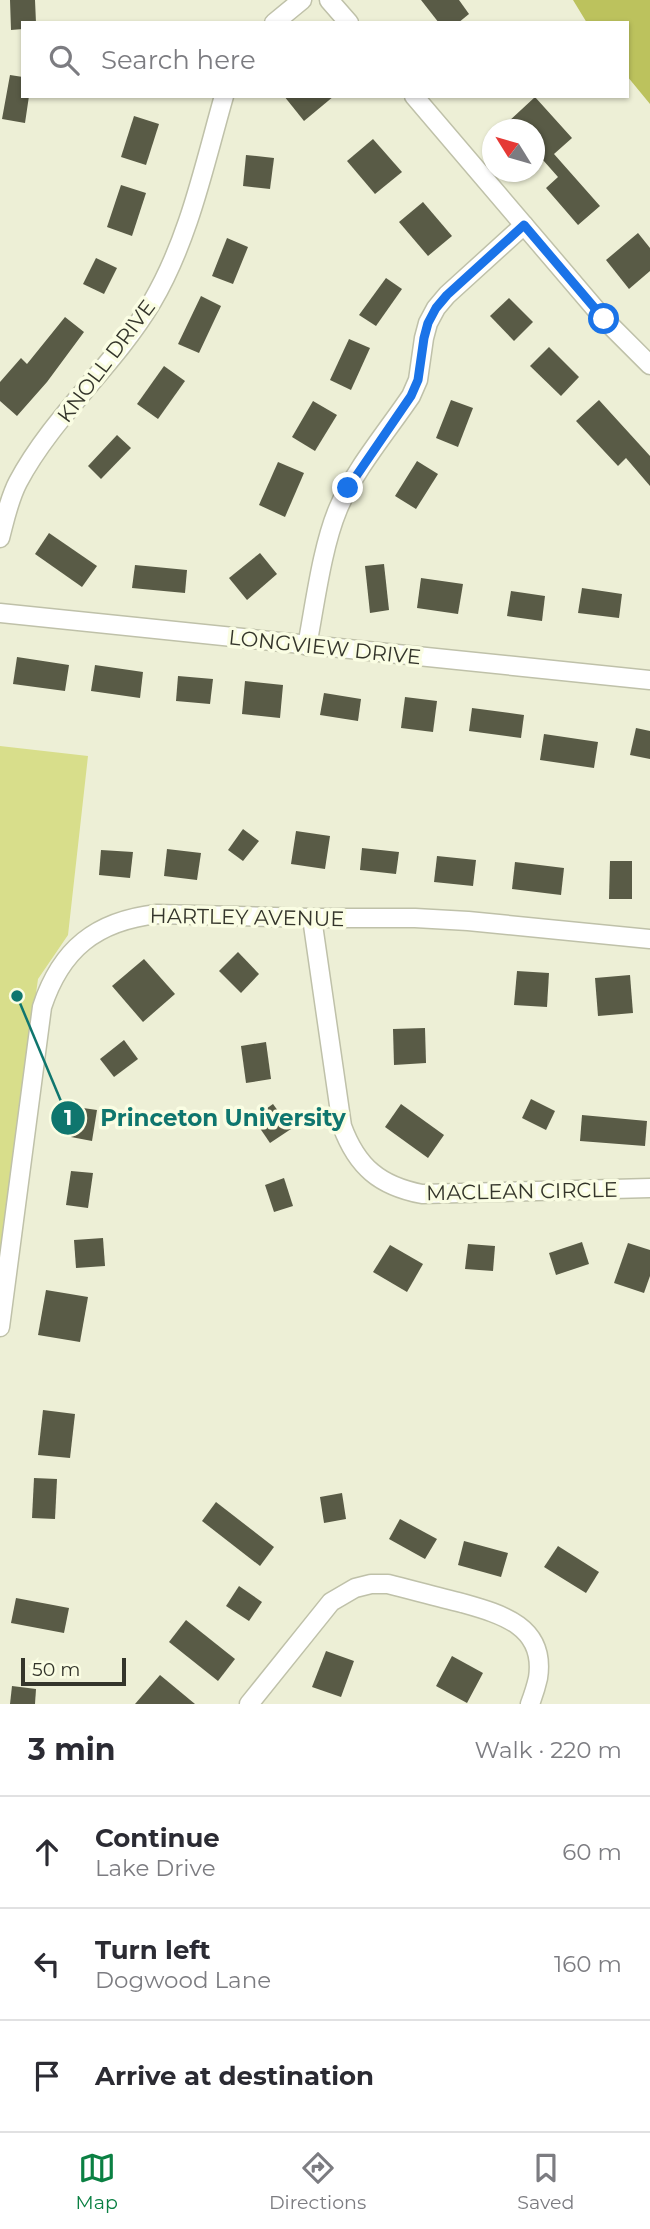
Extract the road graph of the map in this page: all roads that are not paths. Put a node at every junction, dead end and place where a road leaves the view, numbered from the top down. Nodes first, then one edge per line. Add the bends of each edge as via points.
1 (302, 0) edge
2 (329, 0) edge
3 (276, 21) edge
4 (347, 21) edge
5 (222, 98) edge
6 (416, 98) edge
7 (524, 225) junction
8 (650, 365) edge
9 (0, 538) edge
10 (0, 613) edge
11 (307, 646) junction
12 (650, 680) edge
13 (312, 919) junction
14 (650, 939) edge
15 (650, 1188) edge
16 (0, 1327) edge
17 (249, 1704) edge
18 (530, 1704) edge

1 - 3 street
2 - 4 street
5 - 9 street, KNOLL DRIVE via 195,202 169,270 132,333 34,455 17,484
6 - 7 street
7 - 8 street
7 - 11 street via 447,295 428,323 411,396 338,509
10 - 11 street, LONGVIEW DRIVE
11 - 12 street, LONGVIEW DRIVE
13 - 14 street, HARTLEY AVENUE via 468,921
13 - 15 street, MACLEAN CIRCLE via 342,1126 348,1143 370,1171 402,1190 422,1194
13 - 16 street, HARTLEY AVENUE via 136,916 85,939 60,967 42,1007
17 - 18 street via 331,1602 355,1588 388,1584 496,1612 519,1626 529,1636 538,1662

